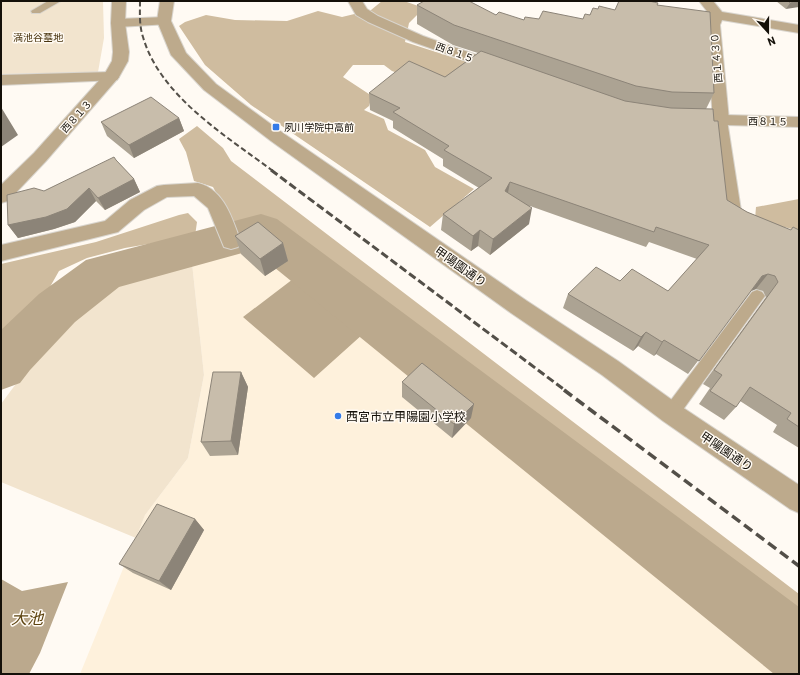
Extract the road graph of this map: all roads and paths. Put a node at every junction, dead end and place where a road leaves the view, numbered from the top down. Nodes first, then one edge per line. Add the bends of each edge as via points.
1 (56, 1) edge
2 (119, 1) edge
3 (167, 1) edge
4 (355, 1) edge
5 (708, 1) edge
6 (36, 11) dead end
7 (717, 15) junction
8 (164, 21) junction
9 (118, 23) junction
10 (799, 29) edge
11 (514, 73) edge
12 (111, 77) junction
13 (1, 80) edge
14 (671, 118) edge
15 (721, 120) junction
16 (799, 122) edge
17 (1, 196) edge
18 (735, 217) joint
19 (753, 225) edge
20 (231, 242) dead end
21 (1, 253) edge
22 (757, 296) edge
23 (671, 413) junction
24 (799, 500) edge

1 - 6 lane
2 - 9 street, 西８１３
3 - 8 street
4 - 11 street, 西８１５ via 361,12 373,19 418,39
5 - 7 street, 西１４３０
7 - 10 street
7 - 15 street, 西１４３０ via 713,25
8 - 9 street
8 - 23 street, 甲陽園通り via 180,55 210,87 277,137
9 - 12 street, 西８１３ via 121,41 120,61
12 - 13 street
12 - 17 street, 西８１３ via 40,157
14 - 15 street, 西８１５
15 - 16 street, 西８１５
15 - 18 lane
18 - 19 street
20 - 21 street via 216,204 198,189 164,191 138,205 111,227
22 - 23 lane
23 - 24 street, 甲陽園通り

